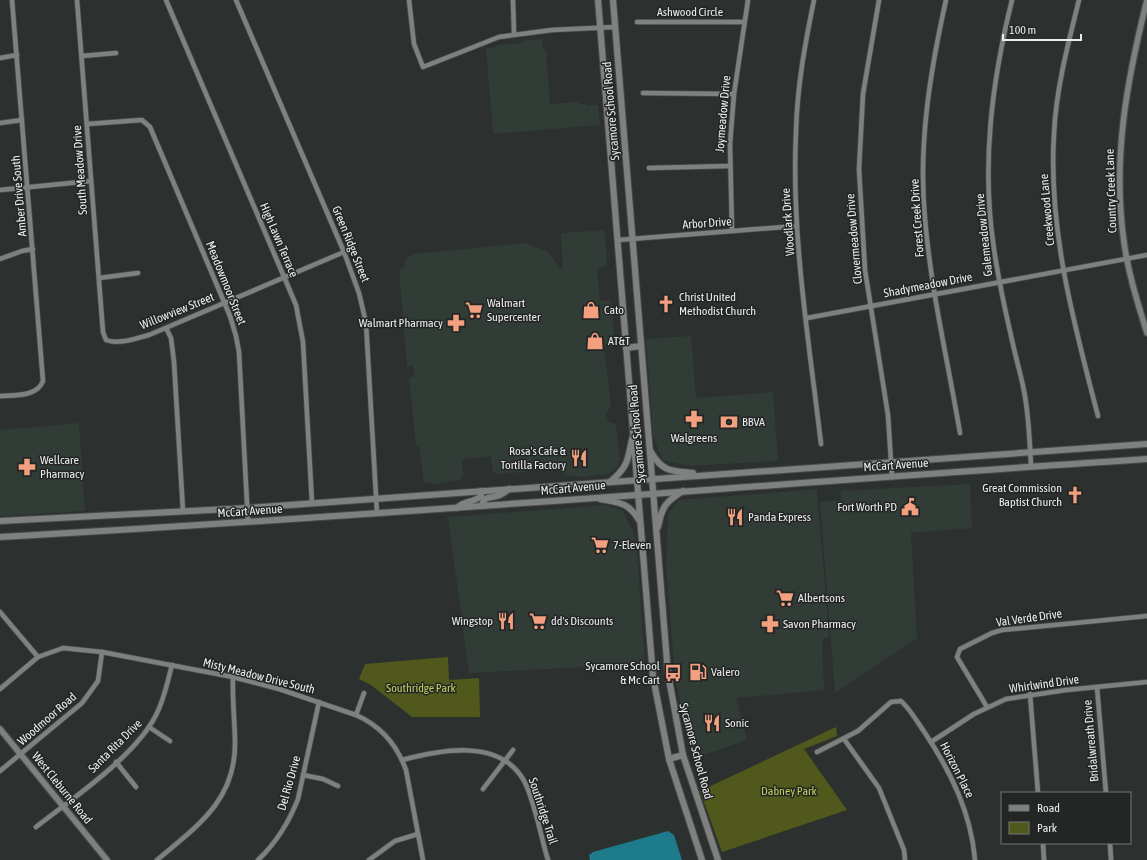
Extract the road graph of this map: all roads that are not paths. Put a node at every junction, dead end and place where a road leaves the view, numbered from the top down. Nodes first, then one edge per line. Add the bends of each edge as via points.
1 (12, 0) edge
2 (77, 0) edge
3 (166, 0) edge
4 (236, 0) edge
5 (409, 0) edge
6 (513, 0) edge
7 (598, 0) edge
8 (612, 0) edge
9 (748, 0) edge
10 (814, 0) edge
11 (880, 0) edge
12 (946, 0) edge
13 (1012, 0) edge
14 (1079, 0) edge
15 (1147, 0) edge
16 (1145, 14) edge
17 (637, 22) dead end
18 (743, 22) junction
19 (600, 27) junction
20 (615, 27) junction
21 (514, 33) junction
22 (116, 54) dead end
23 (17, 55) junction
24 (82, 56) junction
25 (0, 58) edge
26 (643, 93) dead end
27 (734, 94) junction
28 (22, 120) junction
29 (0, 123) edge
30 (87, 124) junction
31 (625, 148) junction
32 (611, 149) junction
33 (729, 166) junction
34 (649, 168) dead end
35 (91, 181) junction
36 (28, 187) junction
37 (0, 190) edge
38 (797, 226) junction
39 (732, 231) junction
40 (632, 239) junction
41 (618, 240) junction
42 (33, 249) junction
43 (344, 252) junction
44 (1147, 254) edge
45 (1127, 258) junction
46 (0, 259) edge
47 (1063, 270) junction
48 (138, 273) dead end
49 (284, 277) junction
50 (99, 278) junction
51 (999, 282) junction
52 (936, 294) junction
53 (224, 303) junction
54 (871, 306) junction
55 (807, 318) junction
56 (166, 328) junction
57 (1147, 333) edge
58 (105, 338) joint
59 (641, 346) junction
60 (626, 348) junction
61 (0, 396) edge
62 (1098, 416) dead end
63 (634, 432) junction
64 (960, 433) dead end
65 (821, 444) dead end
66 (1147, 444) edge
67 (650, 448) junction
68 (1030, 452) junction
69 (1147, 458) edge
70 (891, 462) junction
71 (1031, 466) junction
72 (766, 471) junction
73 (707, 475) junction
74 (892, 477) junction
75 (638, 479) junction
76 (652, 479) junction
77 (610, 481) junction
78 (768, 485) junction
79 (508, 489) junction
80 (684, 490) junction
81 (481, 491) junction
82 (653, 493) junction
83 (638, 494) junction
84 (591, 498) junction
85 (377, 499) junction
86 (312, 503) junction
87 (482, 506) junction
88 (248, 508) junction
89 (457, 508) junction
90 (183, 511) junction
91 (377, 513) junction
92 (0, 521) edge
93 (640, 521) junction
94 (248, 522) junction
95 (0, 537) edge
96 (656, 539) junction
97 (647, 608) junction
98 (661, 608) junction
99 (0, 612) edge
100 (1147, 616) edge
101 (102, 652) junction
102 (38, 657) junction
103 (172, 665) junction
104 (234, 677) junction
105 (1147, 682) edge
106 (1097, 687) junction
107 (0, 689) edge
108 (364, 693) dead end
109 (1030, 694) junction
110 (319, 702) junction
111 (987, 707) junction
112 (356, 715) junction
113 (149, 727) junction
114 (0, 730) edge
115 (844, 739) junction
116 (170, 741) dead end
117 (931, 742) junction
118 (512, 750) dead end
119 (817, 752) dead end
120 (20, 754) junction
121 (683, 755) junction
122 (669, 759) junction
123 (402, 760) junction
124 (505, 761) junction
125 (116, 762) junction
126 (0, 771) edge
127 (303, 775) junction
128 (338, 786) dead end
129 (136, 787) dead end
130 (483, 788) dead end
131 (1038, 792) edge
132 (1106, 792) edge
133 (62, 806) junction
134 (36, 827) dead end
135 (418, 834) junction
136 (1043, 844) edge
137 (1110, 844) edge
138 (105, 859) edge
139 (157, 860) edge
140 (258, 860) edge
141 (369, 860) edge
142 (423, 860) edge
143 (548, 860) edge
144 (702, 860) edge
145 (718, 860) edge
146 (905, 860) edge
147 (975, 860) edge
148 (1044, 860) edge
149 (1111, 860) edge

1 - 23 street, Amber Drive South
2 - 24 street, South Meadow Drive
3 - 49 street, High Lawn Terrace
4 - 43 street, Green Ridge Street
5 - 21 street via 414,44 423,67 482,42
6 - 21 street
7 - 19 main road, Sycamore School Road
8 - 20 main road, Sycamore School Road
9 - 18 street, Joymeadow Drive
10 - 38 street, Woodlark Drive via 799,81 796,133
11 - 54 street, Clovermeadow Drive via 867,67 859,149 862,231
12 - 52 street, Forest Creek Drive via 930,77 924,150 924,218
13 - 51 street, Galemeadow Drive via 997,68 990,121 990,209
14 - 47 street, Creekwood Lane via 1059,87 1054,133 1053,192
15 - 16 street, Country Creek Lane
16 - 45 street, Country Creek Lane via 1126,94 1119,153 1121,217
17 - 18 street, Ashwood Circle
18 - 27 street, Joymeadow Drive
19 - 20 street
19 - 21 street
19 - 32 main road, Sycamore School Road
20 - 31 main road, Sycamore School Road
22 - 24 street
23 - 25 street
23 - 28 street, Amber Drive South
24 - 30 street, South Meadow Drive
26 - 27 street
27 - 33 street, Joymeadow Drive
28 - 29 street
28 - 36 street, Amber Drive South
30 - 35 street, South Meadow Drive
30 - 53 street, Meadowmoor Street via 142,120 150,126
31 - 32 main road
31 - 40 main road, Sycamore School Road
32 - 41 main road, Sycamore School Road
33 - 34 street
33 - 39 street, Joymeadow Drive
35 - 36 street
35 - 50 street, South Meadow Drive
36 - 37 street
36 - 42 street, Amber Drive South
38 - 39 street, Arbor Drive
38 - 55 street, Woodlark Drive
39 - 40 street, Arbor Drive
40 - 41 street, Arbor Drive
40 - 59 main road, Sycamore School Road
41 - 60 main road, Sycamore School Road
42 - 46 street
42 - 61 street, Amber Drive South via 43,381 39,390
43 - 49 street, Willowview Street
43 - 85 street, Green Ridge Street via 359,293 366,323
44 - 45 street, Shadymeadow Drive
45 - 47 street, Shadymeadow Drive
45 - 57 street, Country Creek Lane
47 - 51 street, Shadymeadow Drive
47 - 62 street, Creekwood Lane via 1073,322
48 - 50 street
49 - 53 street, Willowview Street
49 - 86 street, High Lawn Terrace via 296,305 303,342
50 - 58 street, South Meadow Drive
51 - 52 street, Shadymeadow Drive
51 - 68 street, Galemeadow Drive via 1026,402
52 - 54 street, Shadymeadow Drive
52 - 64 street, Forest Creek Drive
53 - 56 street, Willowview Street
53 - 88 street, Meadowmoor Street via 239,352
54 - 55 street, Shadymeadow Drive
54 - 70 street, Clovermeadow Drive via 888,415
55 - 65 street, Woodlark Drive
56 - 58 street, Willowview Street via 129,340 115,342
56 - 90 street via 171,338 174,362
59 - 60 main road
59 - 67 main road, Sycamore School Road
60 - 63 main road, Sycamore School Road
63 - 75 main road, Sycamore School Road
63 - 77 main road via 628,462 621,473
66 - 68 main road, McCart Avenue
67 - 73 main road via 656,460 667,470
67 - 76 main road, Sycamore School Road
68 - 70 main road, McCart Avenue
68 - 71 street, Galemeadow Drive
69 - 71 main road, McCart Avenue
70 - 72 main road, McCart Avenue
70 - 74 street, Clovermeadow Drive
71 - 74 main road, McCart Avenue
72 - 73 main road, McCart Avenue
72 - 78 main road
73 - 76 main road, McCart Avenue
74 - 78 main road, McCart Avenue
75 - 76 main road, McCart Avenue
75 - 77 main road, McCart Avenue
75 - 83 main road, Sycamore School Road
76 - 82 main road, Sycamore School Road
77 - 79 main road, McCart Avenue
78 - 80 main road, McCart Avenue
79 - 81 main road, McCart Avenue
79 - 87 main road via 500,496 486,498
80 - 82 main road, McCart Avenue
80 - 96 main road via 670,498 661,512
81 - 85 main road, McCart Avenue
81 - 89 main road via 482,496 479,499 463,502
82 - 83 main road, McCart Avenue
82 - 96 main road, Sycamore School Road
83 - 84 main road, McCart Avenue
83 - 93 main road, Sycamore School Road
84 - 87 main road, McCart Avenue
84 - 93 main road via 624,503 633,510
85 - 86 main road, McCart Avenue
85 - 91 street, Green Ridge Street
86 - 88 main road, McCart Avenue
87 - 89 main road, McCart Avenue
88 - 90 main road, McCart Avenue
88 - 94 street, Meadowmoor Street
89 - 91 main road, McCart Avenue
90 - 92 main road, McCart Avenue
91 - 94 main road, McCart Avenue
93 - 97 main road, Sycamore School Road
94 - 95 main road, McCart Avenue
96 - 98 main road, Sycamore School Road
97 - 98 main road
97 - 122 main road, Sycamore School Road via 656,696
98 - 121 main road, Sycamore School Road via 669,686
99 - 102 street
100 - 111 street, Val Verde Drive via 1008,629 992,633 960,649 957,658
101 - 102 street, Misty Meadow Drive South via 63,648
101 - 103 street, Misty Meadow Drive South
101 - 120 street, Woodmoor Road via 98,681 82,703
102 - 107 street, Misty Meadow Drive South
103 - 104 street, Misty Meadow Drive South
103 - 113 street, Santa Rita Drive via 160,706
104 - 110 street, Misty Meadow Drive South via 279,688
104 - 139 street via 234,761 225,793 209,814
105 - 106 street, Whirlwind Drive
106 - 109 street, Whirlwind Drive
106 - 132 street, Bridalwreath Drive
108 - 112 street
109 - 111 street, Whirlwind Drive via 1006,699
109 - 131 street
110 - 112 street, Misty Meadow Drive South
110 - 127 street, Del Rio Drive
111 - 117 street, Whirlwind Drive
112 - 123 street, Misty Meadow Drive South via 382,731 397,748
113 - 116 street
113 - 125 street, Santa Rita Drive
114 - 120 street, West Cleburne Road
115 - 117 street, Horizon Place via 858,731 891,702 898,701 908,707
115 - 119 street
115 - 146 street via 879,788 904,850
117 - 147 street, Horizon Place via 962,802 971,829
118 - 124 street
120 - 126 street, Woodmoor Road
120 - 133 street, West Cleburne Road
121 - 122 main road
121 - 145 main road, Sycamore School Road
122 - 144 main road, Sycamore School Road
123 - 124 street, Southridge Trail via 451,751 480,752
123 - 135 street, Misty Meadow Drive South
124 - 130 street
124 - 143 street, Southridge Trail via 519,774 527,788
125 - 129 street
125 - 133 street, Santa Rita Drive
127 - 128 street via 323,779
127 - 140 street, Del Rio Drive via 298,799 288,821
133 - 134 street, Santa Rita Drive
133 - 138 street, West Cleburne Road
135 - 141 street via 395,841
135 - 142 street, Misty Meadow Drive South
136 - 148 street
137 - 149 street

